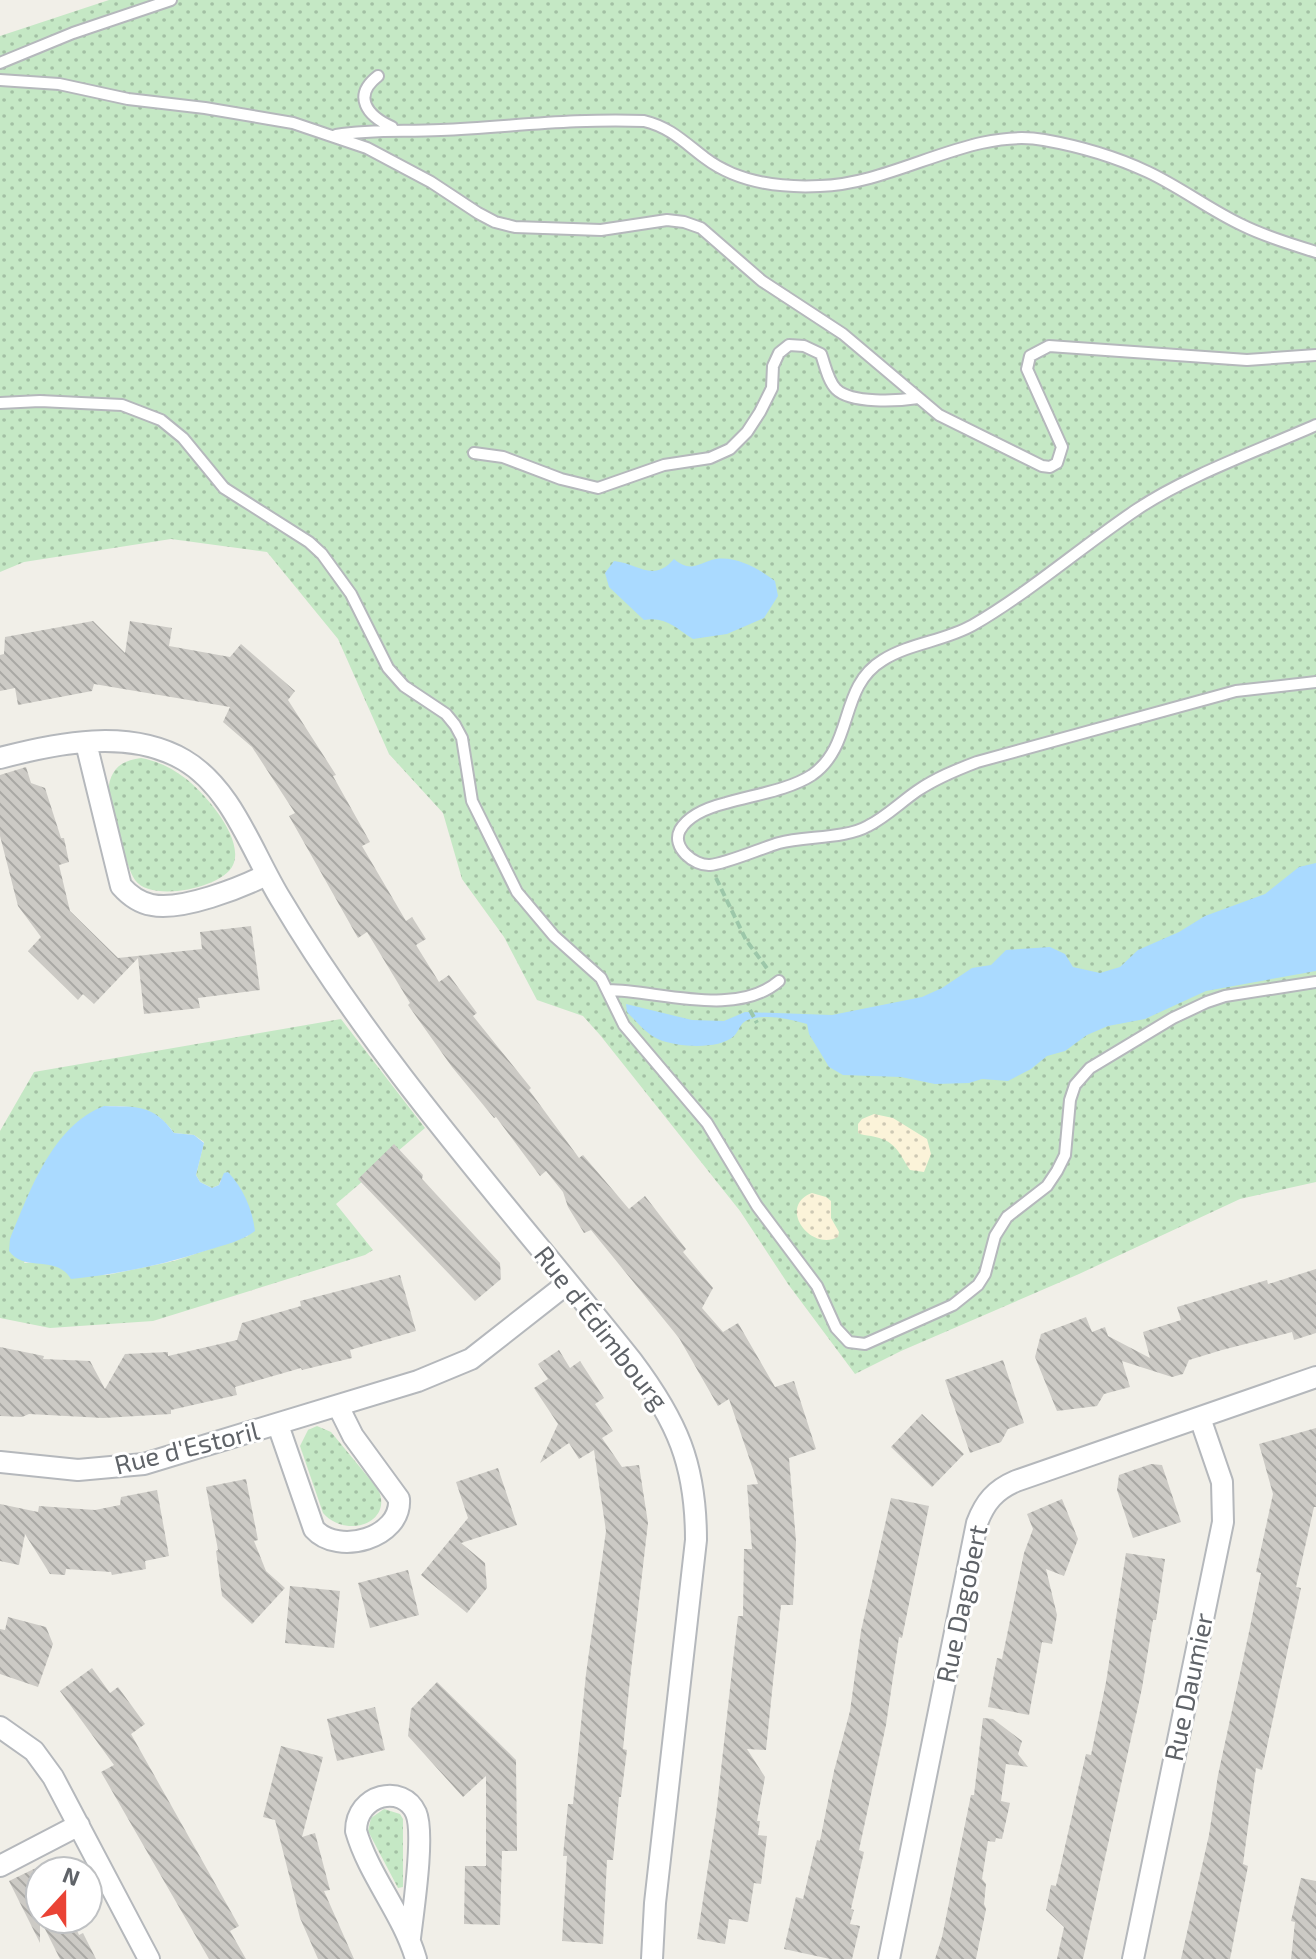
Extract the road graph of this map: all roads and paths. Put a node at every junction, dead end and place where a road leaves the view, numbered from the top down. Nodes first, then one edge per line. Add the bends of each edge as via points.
1 (171, 0) edge
2 (0, 63) edge
3 (378, 76) dead end
4 (0, 80) edge
5 (397, 129) junction
6 (334, 135) junction
7 (1316, 252) edge
8 (1316, 355) edge
9 (918, 398) junction
10 (0, 403) edge
11 (1316, 425) edge
12 (474, 453) dead end
13 (1316, 682) edge
14 (86, 743) junction
15 (0, 758) edge
16 (711, 865) junction
17 (266, 875) junction
18 (779, 981) joint
19 (1316, 982) edge
20 (609, 990) junction
21 (750, 1010) dead end
22 (757, 1023) dead end
23 (568, 1283) junction
24 (1316, 1377) edge
25 (338, 1406) junction
26 (1200, 1418) junction
27 (278, 1425) junction
28 (0, 1462) edge
29 (0, 1727) edge
30 (79, 1825) junction
31 (0, 1866) edge
32 (410, 1938) junction
33 (149, 1959) edge
34 (416, 1959) edge
35 (652, 1959) edge
36 (889, 1959) edge
37 (1133, 1959) edge

1 - 2 lane
3 - 5 lane via 366,86 366,104 381,122
4 - 6 lane via 59,84 205,108
5 - 6 lane
5 - 7 lane via 644,121 661,125 720,168 786,186 855,184 991,142 1038,139 1146,171 1244,226
6 - 9 lane via 410,171 495,222 601,230 667,220 701,228 762,281 843,334
8 - 9 lane via 1247,360 1081,347 1039,350 1030,356 1027,369 1062,447 1050,467 959,426
9 - 12 lane via 844,395 834,388 821,354 789,345 779,353 772,388 747,432 730,449 710,458 664,465 598,488 503,457
10 - 20 lane via 122,405 161,420 224,488 322,554 351,594 388,668 455,725 472,801 517,892
11 - 16 lane via 1137,509 970,627 882,660 856,691 839,746 811,776 710,807 680,830 681,849 689,858
13 - 16 lane via 1236,691 977,762 918,791 866,828 783,842
14 - 15 street, Rue d'Édimbourg
14 - 17 street, Rue d'Édimbourg via 151,746 196,768 228,805
14 - 17 street via 121,886 132,896 154,906 179,904
16 - 18 path via 746,940
17 - 23 street, Rue d'Édimbourg via 374,1041
18 - 20 lane via 749,997 725,999
19 - 20 lane via 1207,1002 1081,1075 1070,1100 1061,1163 1047,1186 1007,1217 978,1285 953,1305 858,1345 842,1337 817,1286 748,1194 707,1123 624,1025
21 - 22 path
23 - 25 street, Rue d'Estoril via 457,1367
23 - 35 street, Rue d'Édimbourg via 669,1414 695,1500 694,1560
24 - 26 street, Rue Dagobert
25 - 27 street, Rue d'Estoril
25 - 27 street, Rue d'Estoril via 399,1499 400,1509 389,1526 363,1538 328,1541 314,1529
26 - 36 street, Rue Dagobert via 1016,1481 996,1492 982,1510
26 - 37 street, Rue Daumier via 1222,1482 1223,1522
27 - 28 street, Rue d'Estoril via 127,1467 78,1470
29 - 30 street via 43,1762
30 - 31 street
30 - 33 street
32 - 32 street via 418,1821 410,1804 384,1796 362,1807 356,1831
32 - 34 street

